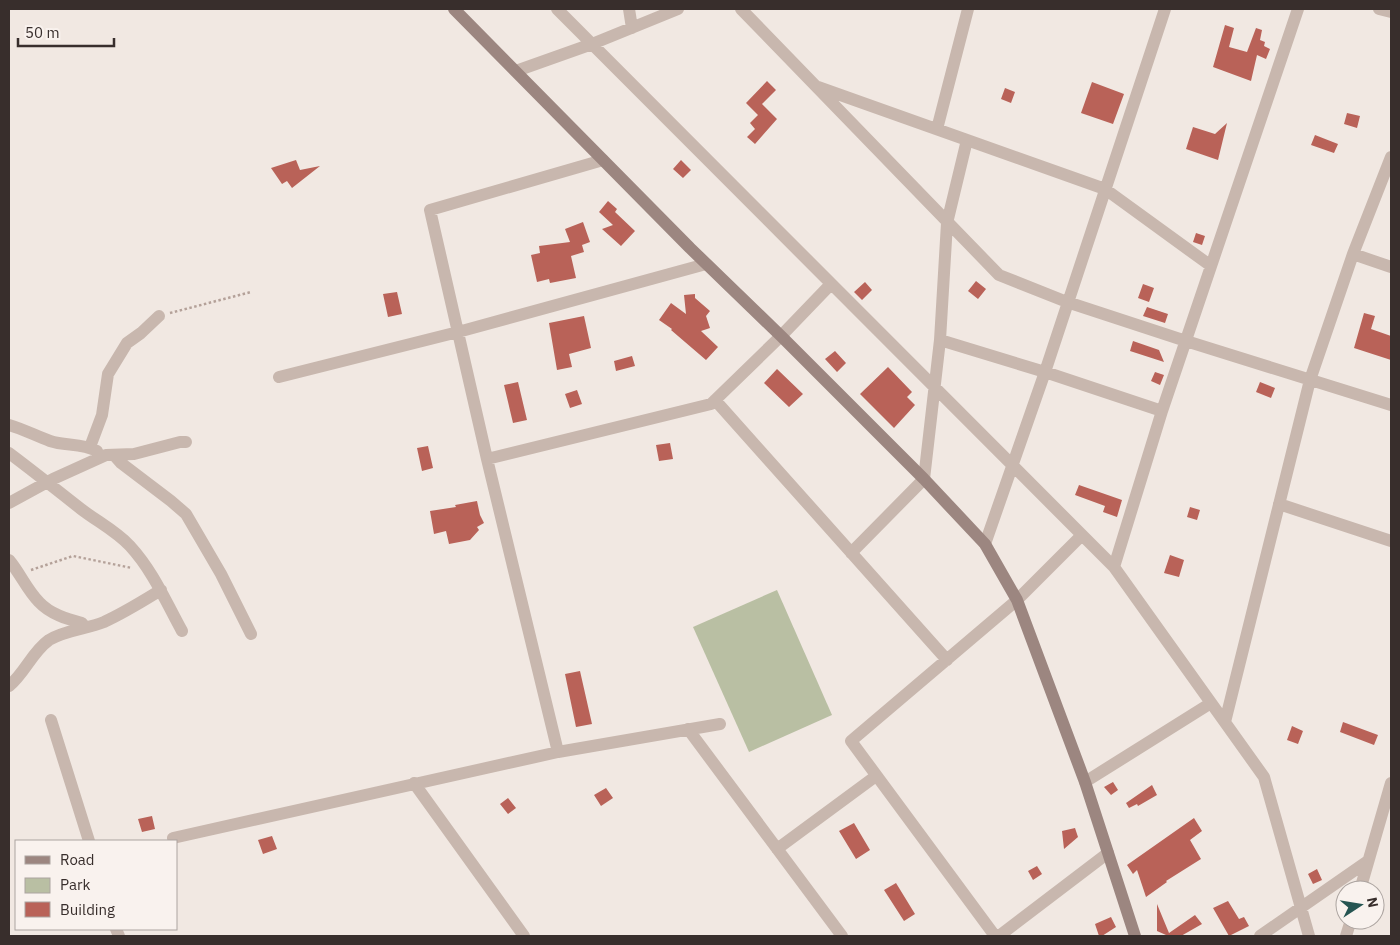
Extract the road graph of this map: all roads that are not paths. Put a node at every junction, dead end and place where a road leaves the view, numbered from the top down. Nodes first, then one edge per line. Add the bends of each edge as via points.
1 (454, 9) edge
2 (557, 9) edge
3 (629, 9) edge
4 (678, 9) edge
5 (742, 9) edge
6 (968, 9) edge
7 (1165, 9) edge
8 (1298, 9) edge
9 (1379, 9) edge
10 (1391, 12) edge
11 (632, 28) junction
12 (592, 44) junction
13 (516, 71) junction
14 (816, 86) junction
15 (937, 130) junction
16 (967, 140) junction
17 (1391, 157) edge
18 (603, 160) junction
19 (1105, 189) junction
20 (947, 223) junction
21 (1353, 254) junction
22 (706, 264) junction
23 (1211, 266) junction
24 (1391, 266) edge
25 (831, 284) junction
26 (1068, 302) junction
27 (159, 316) road end
28 (458, 332) junction
29 (781, 336) junction
30 (940, 340) junction
31 (1186, 341) junction
32 (1045, 372) junction
33 (279, 377) dead end
34 (1310, 380) junction
35 (935, 388) junction
36 (715, 400) junction
37 (1391, 405) edge
38 (1162, 411) junction
39 (9, 425) edge
40 (186, 442) dead end
41 (90, 447) junction
42 (9, 453) edge
43 (110, 455) junction
44 (487, 459) junction
45 (1012, 464) junction
46 (924, 479) junction
47 (48, 483) junction
48 (9, 503) edge
49 (1279, 504) junction
50 (1082, 535) junction
51 (1391, 541) edge
52 (985, 544) junction
53 (851, 552) junction
54 (9, 560) edge
55 (1114, 567) junction
56 (161, 590) junction
57 (1018, 600) junction
58 (84, 627) junction
59 (182, 631) dead end
60 (251, 634) dead end
61 (947, 660) junction
62 (9, 686) edge
63 (1211, 703) junction
64 (51, 720) dead end
65 (1225, 722) junction
66 (720, 724) dead end
67 (688, 729) junction
68 (558, 752) junction
69 (876, 776) junction
70 (1085, 782) junction
71 (1391, 783) edge
72 (414, 784) junction
73 (173, 838) dead end
74 (89, 840) edge
75 (777, 849) junction
76 (1108, 853) junction
77 (1368, 861) junction
78 (1363, 880) edge
79 (1302, 908) junction
80 (524, 936) edge
81 (842, 936) edge
82 (995, 936) edge
83 (999, 936) edge
84 (1134, 936) edge
85 (1260, 936) edge
86 (1309, 936) edge

1 - 13 street
2 - 12 street
3 - 11 street
4 - 11 street
5 - 14 street
6 - 15 street
7 - 19 street
8 - 23 street
9 - 10 street
11 - 12 street
12 - 13 street
12 - 25 street
13 - 18 street
14 - 15 street
14 - 20 street
15 - 16 street
16 - 19 street
16 - 20 street
17 - 21 street
18 - 22 street
18 - 28 street via 430,210
19 - 23 street
19 - 26 street
20 - 26 street via 999,275
20 - 30 street
21 - 24 street
21 - 34 street
22 - 28 street
22 - 29 street
23 - 31 street
25 - 29 street
25 - 35 street
26 - 31 street
26 - 32 street
27 - 41 street via 127,343 108,374 102,415
28 - 33 street
28 - 44 street
29 - 36 street
29 - 46 street
30 - 32 street
30 - 35 street
31 - 34 street
31 - 38 street
32 - 38 street
32 - 45 street
34 - 37 street
34 - 49 street
35 - 45 street
35 - 46 street
36 - 44 street via 711,404
36 - 53 street
38 - 55 street
39 - 41 street via 51,441
40 - 43 street via 134,454
41 - 43 street
42 - 47 street
43 - 47 street
43 - 60 street via 186,514
44 - 68 street
45 - 50 street
45 - 52 street
46 - 52 street
46 - 53 street
47 - 48 street
47 - 56 street via 130,547
49 - 51 street
49 - 65 street
50 - 55 street
50 - 57 street
52 - 57 street
53 - 61 street
54 - 58 street via 39,603 65,618 82,623
55 - 63 street
56 - 58 street via 111,619
56 - 59 street
57 - 61 street
57 - 70 street
58 - 62 street via 51,639 37,650
61 - 69 street via 851,741
63 - 65 street
63 - 70 street
64 - 74 street
65 - 79 street via 1264,777
66 - 67 street
67 - 68 street
67 - 75 street
68 - 72 street
69 - 75 street
69 - 82 street
70 - 76 street
71 - 77 street
72 - 73 street
72 - 80 street
75 - 81 street
76 - 83 street
76 - 84 street
77 - 78 street
77 - 79 street
79 - 85 street
79 - 86 street

